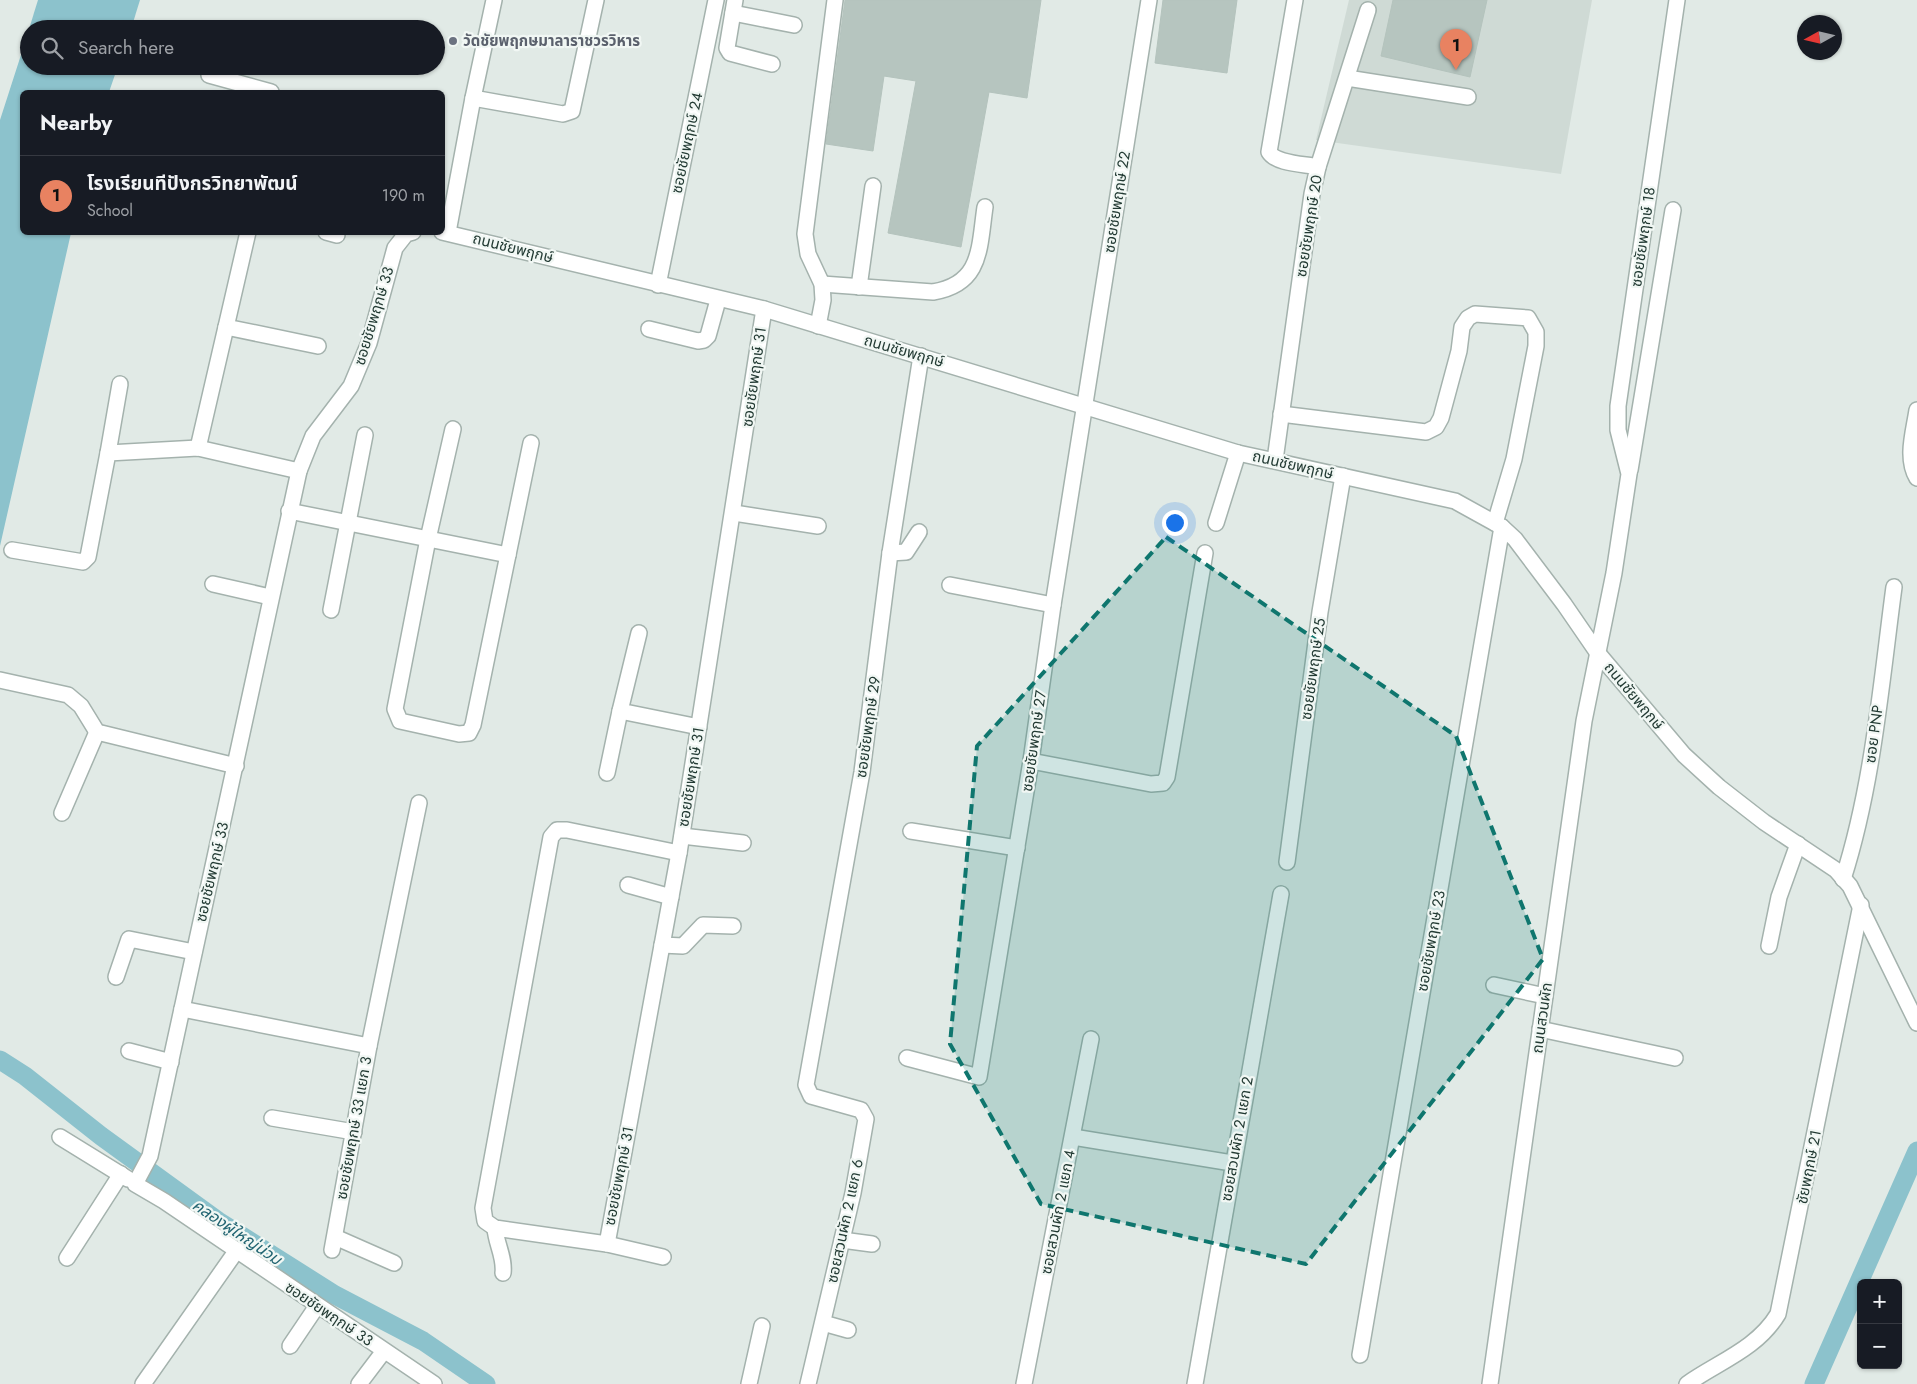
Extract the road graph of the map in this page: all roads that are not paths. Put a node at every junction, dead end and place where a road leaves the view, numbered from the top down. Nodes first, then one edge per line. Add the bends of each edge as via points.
1 (494, 0) edge
2 (596, 0) edge
3 (716, 0) edge
4 (835, 0) edge
5 (1149, 0) edge
6 (1295, 0) edge
7 (1677, 0) edge
8 (734, 7) edge
9 (1368, 10) dead end
10 (794, 25) dead end
11 (772, 64) dead end
12 (209, 75) dead end
13 (1347, 78) junction
14 (264, 90) edge
15 (1468, 97) dead end
16 (473, 98) junction
17 (1318, 167) junction
18 (873, 186) dead end
19 (985, 208) dead end
20 (1673, 210) dead end
21 (445, 232) edge
22 (247, 235) edge
23 (405, 235) edge
24 (822, 284) junction
25 (658, 285) junction
26 (859, 287) junction
27 (718, 300) junction
28 (764, 309) junction
29 (818, 326) junction
30 (226, 327) junction
31 (649, 329) dead end
32 (318, 346) dead end
33 (921, 356) junction
34 (120, 384) dead end
35 (1085, 405) junction
36 (1917, 410) edge
37 (1281, 414) junction
38 (452, 429) dead end
39 (365, 435) dead end
40 (531, 443) dead end
41 (198, 448) junction
42 (108, 453) junction
43 (1238, 453) junction
44 (1275, 460) junction
45 (299, 471) junction
46 (1629, 474) junction
47 (1343, 476) junction
48 (1917, 478) edge
49 (290, 511) junction
50 (734, 513) junction
51 (1216, 523) dead end
52 (348, 524) junction
53 (1499, 525) junction
54 (818, 526) dead end
55 (918, 532) dead end
56 (428, 539) junction
57 (12, 550) dead end
58 (890, 553) junction
59 (1205, 553) dead end
60 (508, 554) junction
61 (213, 584) dead end
62 (950, 585) dead end
63 (1894, 587) dead end
64 (270, 596) junction
65 (1053, 605) junction
66 (331, 610) dead end
67 (639, 633) dead end
68 (1597, 652) junction
69 (0, 680) edge
70 (620, 711) junction
71 (700, 727) junction
72 (97, 732) junction
73 (1031, 762) junction
74 (236, 766) junction
75 (607, 772) dead end
76 (419, 803) dead end
77 (62, 813) dead end
78 (911, 831) dead end
79 (682, 836) junction
80 (743, 843) dead end
81 (1798, 844) junction
82 (1017, 848) junction
83 (679, 853) junction
84 (1287, 862) dead end
85 (1843, 878) junction
86 (628, 885) dead end
87 (1281, 894) dead end
88 (671, 897) junction
89 (1861, 905) junction
90 (733, 926) dead end
91 (662, 945) junction
92 (1768, 946) dead end
93 (194, 952) junction
94 (116, 977) dead end
95 (1494, 985) dead end
96 (1545, 996) junction
97 (182, 1009) junction
98 (1917, 1023) edge
99 (1540, 1029) junction
100 (1091, 1039) dead end
101 (369, 1046) junction
102 (129, 1051) dead end
103 (907, 1058) dead end
104 (1675, 1058) dead end
105 (171, 1062) junction
106 (811, 1096) joint
107 (272, 1118) dead end
108 (354, 1132) junction
109 (60, 1137) dead end
110 (1073, 1137) junction
111 (1232, 1163) junction
112 (121, 1174) junction
113 (139, 1178) junction
114 (495, 1228) junction
115 (842, 1240) junction
116 (607, 1244) junction
117 (872, 1244) dead end
118 (237, 1250) junction
119 (663, 1257) dead end
120 (67, 1258) dead end
121 (394, 1263) dead end
122 (504, 1273) dead end
123 (317, 1306) junction
124 (822, 1323) junction
125 (762, 1326) dead end
126 (848, 1330) dead end
127 (290, 1346) dead end
128 (384, 1351) junction
129 (1360, 1355) dead end
130 (143, 1384) edge
131 (359, 1384) edge
132 (434, 1384) edge
133 (749, 1384) edge
134 (808, 1384) edge
135 (1024, 1384) edge
136 (1195, 1384) edge
137 (1490, 1384) edge
138 (1687, 1384) edge

1 - 16 street
2 - 16 street via 572,111 563,114
3 - 25 street, ซอยชัยพฤกษ์ 24
4 - 24 street via 805,234 808,254
5 - 35 street, ซอยชัยพฤกษ์ 22
6 - 17 street, ซอยชัยพฤกษ์ 20 via 1269,152 1280,159
7 - 46 street, ซอยชัยพฤกษ์ 18 via 1618,406 1618,430
8 - 10 street
8 - 11 street via 727,42 730,53
9 - 13 street
12 - 14 street
13 - 15 street
13 - 17 street
16 - 21 street
17 - 37 street, ซอยชัยพฤกษ์ 20
18 - 26 street
19 - 26 street via 978,255 967,277 945,290 933,292
20 - 46 street, ซอยชัยพฤกษ์ 18
21 - 25 street, ถนนชัยพฤกษ์
22 - 30 street
23 - 45 street, ซอยชัยพฤกษ์ 33 via 395,248 369,343 351,386 313,436
24 - 26 street
24 - 29 street via 823,300
25 - 27 street, ถนนชัยพฤกษ์
27 - 28 street, ถนนชัยพฤกษ์
27 - 31 street via 704,340 698,342
28 - 29 street, ถนนชัยพฤกษ์
28 - 50 street, ซอยชัยพฤกษ์ 31
29 - 33 street, ถนนชัยพฤกษ์
30 - 32 street
30 - 41 street
33 - 35 street, ถนนชัยพฤกษ์
33 - 58 street, ซอยชัยพฤกษ์ 29
34 - 42 street
35 - 43 street, ถนนชัยพฤกษ์
35 - 65 street, ซอยชัยพฤกษ์ 27
36 - 48 street via 1911,452 1912,470
37 - 44 street, ซอยชัยพฤกษ์ 20
37 - 53 street, ซอยชัยพฤกษ์ 23 via 1426,432 1436,427 1441,418 1462,327 1468,318 1475,314 1528,318 1536,332 1536,346
38 - 56 street
39 - 52 street
40 - 60 street
41 - 42 street
41 - 45 street
42 - 57 street via 88,556 83,562
43 - 44 street, ถนนชัยพฤกษ์
43 - 51 street
44 - 47 street, ถนนชัยพฤกษ์
45 - 49 street, ซอยชัยพฤกษ์ 33
46 - 68 street, ซอยชัยพฤกษ์ 18 via 1614,574
47 - 53 street, ถนนชัยพฤกษ์ via 1455,501
47 - 84 street, ซอยชัยพฤกษ์ 25 via 1320,612
49 - 52 street
49 - 64 street, ซอยชัยพฤกษ์ 33
50 - 54 street
50 - 71 street, ซอยชัยพฤกษ์ 31
52 - 56 street
52 - 66 street
53 - 68 street, ถนนชัยพฤกษ์ via 1515,538
53 - 129 street, ซอยชัยพฤกษ์ 23
55 - 58 street via 906,552
56 - 60 street
56 - 60 street via 395,709 400,721 459,734 469,733 473,725
58 - 106 street, ซอยชัยพฤกษ์ 29 via 862,772 806,1085
59 - 73 street via 1167,776 1163,783 1151,784
61 - 64 street
62 - 65 street
63 - 85 street, ซอย PNP via 1871,756 1854,846
64 - 74 street, ซอยชัยพฤกษ์ 33
65 - 73 street, ซอยชัยพฤกษ์ 27
67 - 70 street
68 - 81 street, ถนนชัยพฤกษ์ via 1684,755 1734,798
68 - 96 street, ถนนสวนผัก via 1584,721
69 - 72 street via 68,695 81,706
70 - 71 street
70 - 75 street
71 - 79 street, ซอยชัยพฤกษ์ 31
72 - 74 street
72 - 77 street
73 - 82 street, ซอยชัยพฤกษ์ 27
74 - 93 street, ซอยชัยพฤกษ์ 33
76 - 101 street
78 - 82 street
79 - 80 street
79 - 83 street, ซอยชัยพฤกษ์ 31
81 - 85 street, ถนนชัยพฤกษ์
81 - 92 street via 1779,897
82 - 103 street, ซอยชัยพฤกษ์ 27 via 979,1077
83 - 88 street, ซอยชัยพฤกษ์ 31
83 - 114 street via 567,830 556,830 551,836 483,1208 485,1221
85 - 89 street, ถนนชัยพฤกษ์
86 - 88 street
87 - 111 street, ซอยสวนผัก 2 แยก 2
88 - 91 street, ซอยชัยพฤกษ์ 31
89 - 98 street, ถนนชัยพฤกษ์
89 - 138 street, ชัยพฤกษ์ 21 via 1778,1314 1745,1349
90 - 91 street via 708,924 699,928 683,946
91 - 116 street, ซอยชัยพฤกษ์ 31
93 - 94 street via 129,939
93 - 97 street, ซอยชัยพฤกษ์ 33
95 - 96 street
96 - 99 street, ถนนสวนผัก
97 - 101 street, ซอยชัยพฤกษ์ 33 แยก 3
97 - 105 street, ซอยชัยพฤกษ์ 33
99 - 104 street
99 - 137 street, ถนนสวนผัก
100 - 110 street, ซอยสวนผัก 2 แยก 4
101 - 108 street, ซอยชัยพฤกษ์ 33 แยก 3
102 - 105 street
105 - 113 street, ซอยชัยพฤกษ์ 33 via 150,1156
106 - 115 street, ซอยสวนผัก 2 แยก 6 via 861,1110 865,1114
107 - 108 street
108 - 121 street, ซอยชัยพฤกษ์ 33 แยก 3 via 333,1243
109 - 112 street
110 - 111 street
110 - 135 street, ซอยสวนผัก 2 แยก 4
111 - 136 street, ซอยสวนผัก 2 แยก 2
112 - 113 street
112 - 120 street
113 - 118 street, ซอยชัยพฤกษ์ 33 via 164,1201
114 - 116 street
114 - 122 street
115 - 117 street
115 - 124 street, ซอยสวนผัก 2 แยก 6
116 - 119 street
118 - 123 street, ซอยชัยพฤกษ์ 33
118 - 130 street
123 - 127 street
123 - 128 street, ซอยชัยพฤกษ์ 33
124 - 126 street
124 - 134 street, ซอยสวนผัก 2 แยก 6
125 - 133 street
128 - 131 street
128 - 132 street, ซอยชัยพฤกษ์ 33

